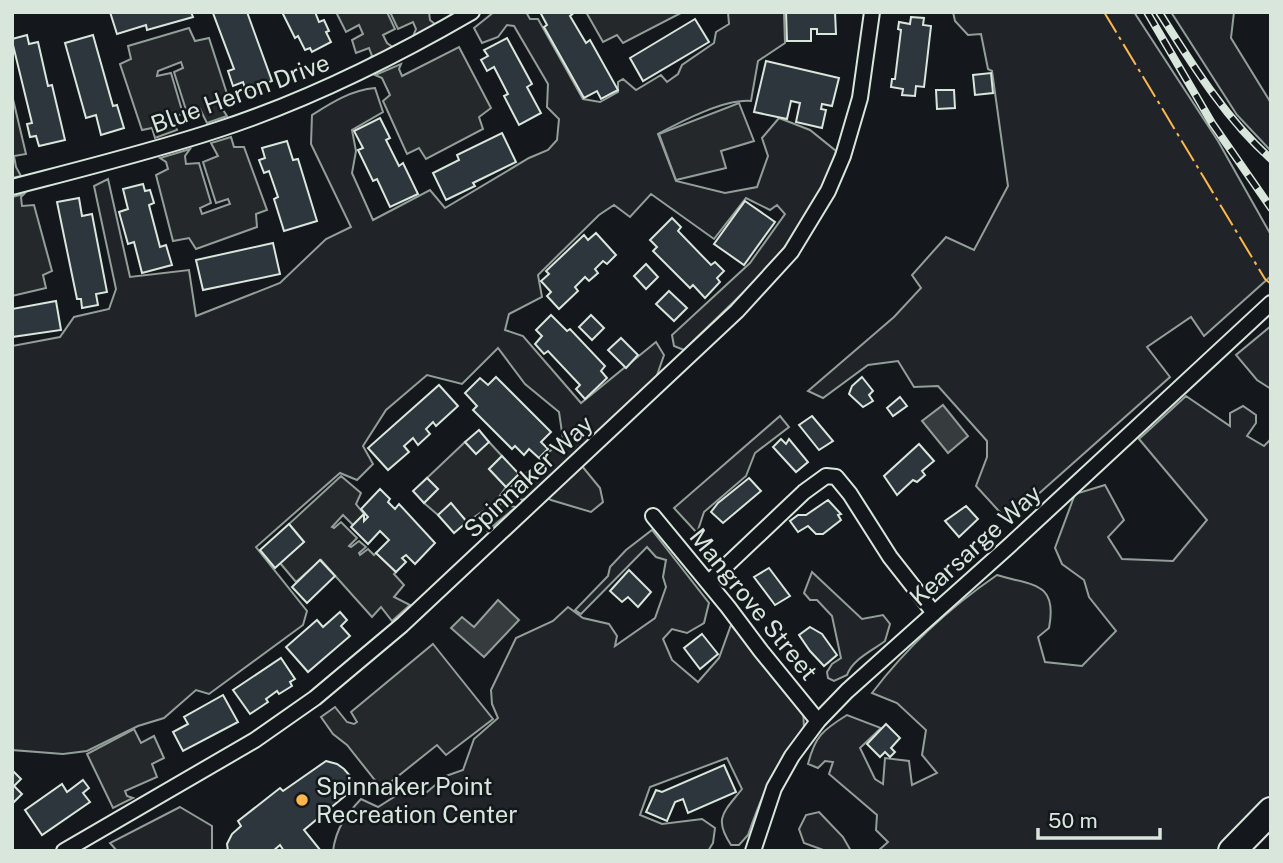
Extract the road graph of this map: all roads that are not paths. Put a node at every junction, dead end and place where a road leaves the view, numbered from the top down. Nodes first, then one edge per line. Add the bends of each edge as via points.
1 (472, 12) edge
2 (872, 12) edge
3 (12, 187) edge
4 (1271, 303) edge
5 (653, 516) dead end
6 (709, 582) junction
7 (934, 613) junction
8 (818, 721) junction
9 (1271, 811) edge
10 (64, 851) edge
11 (753, 851) edge
12 (1232, 851) edge

1 - 3 street, Blue Heron Drive via 385,61 253,117
2 - 10 street, Spinnaker Way via 860,98 828,191 791,252 737,311 402,625 315,698 233,754
4 - 7 street, Kearsarge Way
5 - 6 street, Mangrove Street
6 - 7 street via 817,482 836,477
6 - 8 street, Mangrove Street
7 - 8 street, Kearsarge Way
8 - 11 street, Kearsarge Way via 774,788
9 - 12 highway

